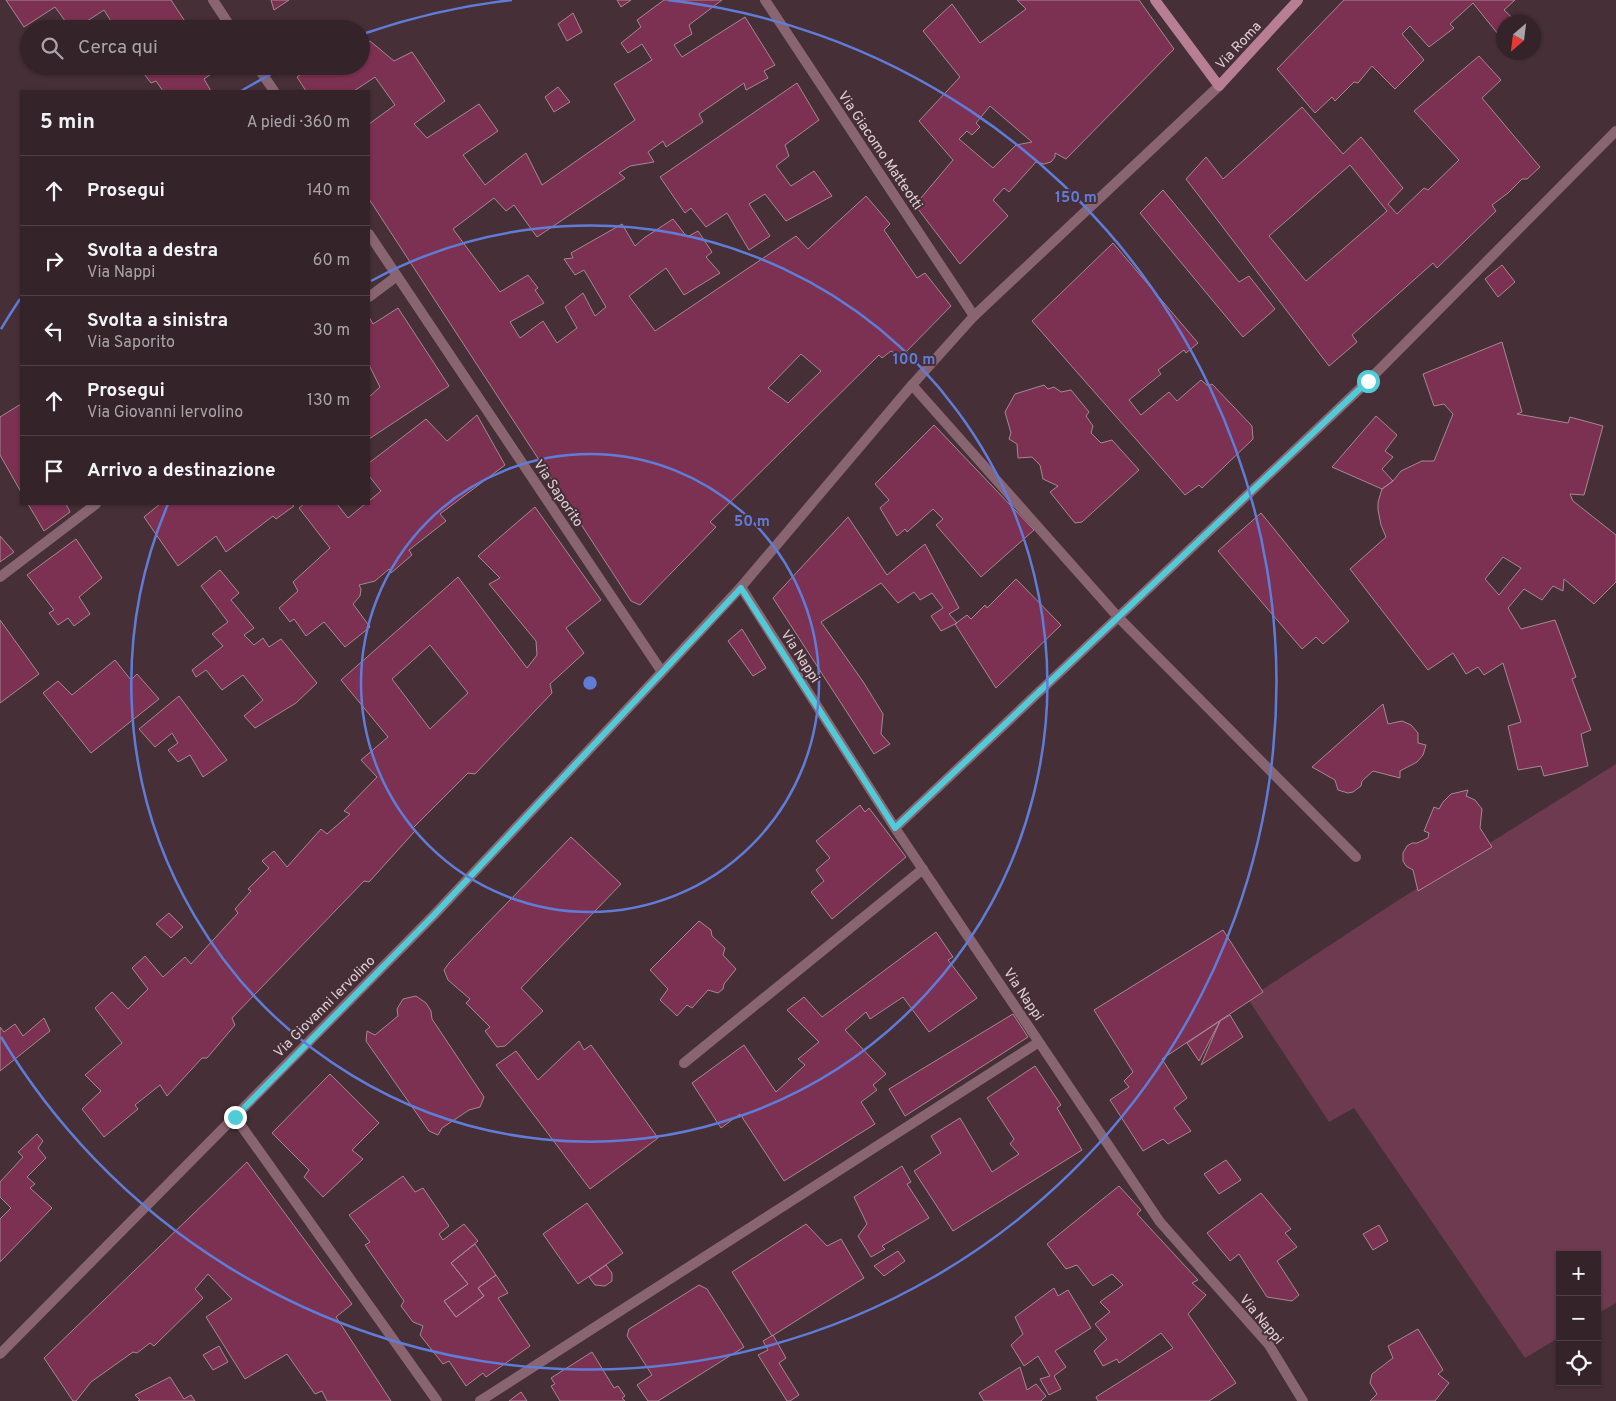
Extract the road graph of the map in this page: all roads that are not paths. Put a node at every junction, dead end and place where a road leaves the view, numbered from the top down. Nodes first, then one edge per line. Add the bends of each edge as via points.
1 (213, 0) edge
2 (765, 0) edge
3 (1155, 0) edge
4 (1298, 0) edge
5 (226, 20) edge
6 (263, 75) edge
7 (1218, 86) junction
8 (273, 90) edge
9 (1616, 131) edge
10 (370, 236) edge
11 (397, 276) junction
12 (370, 296) edge
13 (974, 316) junction
14 (912, 385) junction
15 (95, 505) edge
16 (0, 577) edge
17 (741, 588) junction
18 (1118, 618) junction
19 (662, 672) junction
20 (895, 828) junction
21 (1356, 857) dead end
22 (923, 868) junction
23 (1040, 1042) junction
24 (684, 1063) dead end
25 (235, 1117) junction
26 (0, 1354) edge
27 (436, 1401) edge
28 (480, 1401) edge
29 (1303, 1401) edge

1 - 5 street
2 - 13 street, Via Giacomo Matteotti
3 - 7 main road
4 - 7 main road, Via Roma
6 - 8 street
7 - 13 street
9 - 18 street via 1368,381
10 - 11 street, Via Saporito
11 - 12 street
11 - 19 street, Via Saporito
13 - 14 street
14 - 17 street
14 - 18 street
15 - 16 street
17 - 19 street
17 - 20 street, Via Nappi
18 - 20 street
18 - 21 street
19 - 25 street, Via Giovanni Iervolino via 434,915
20 - 22 street, Via Nappi
22 - 23 street, Via Nappi
22 - 24 street
23 - 28 street
23 - 29 street, Via Nappi via 1160,1222 1269,1345
25 - 26 street, Via Giovanni Iervolino
25 - 27 street

